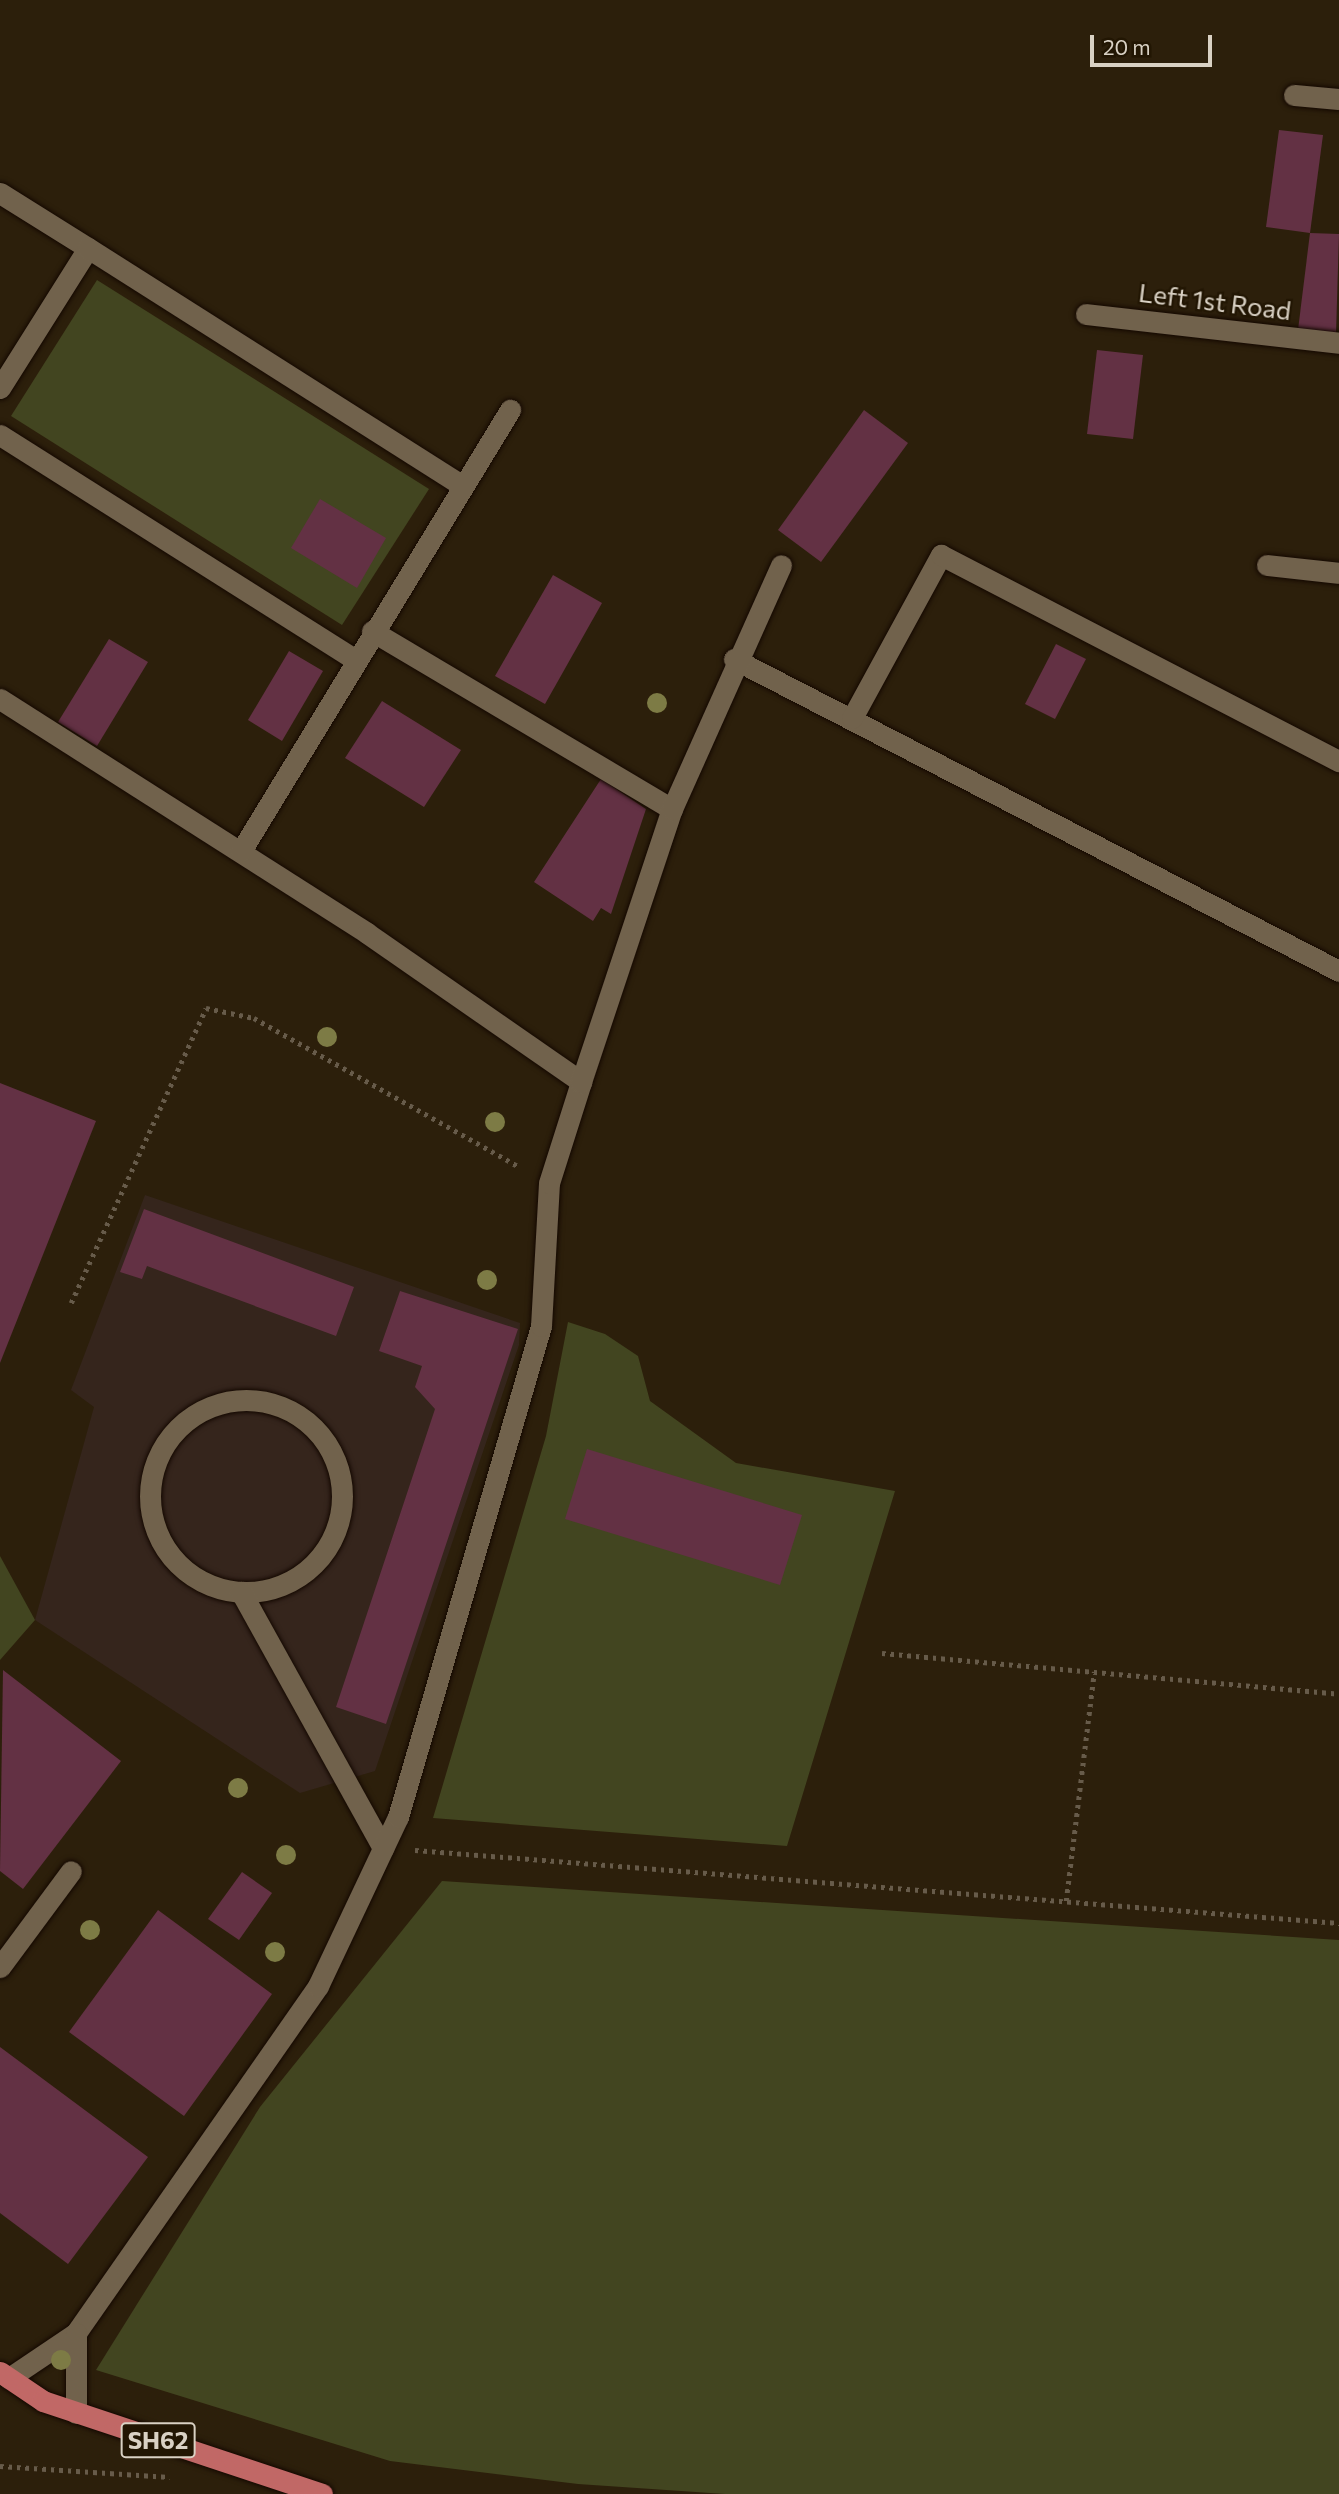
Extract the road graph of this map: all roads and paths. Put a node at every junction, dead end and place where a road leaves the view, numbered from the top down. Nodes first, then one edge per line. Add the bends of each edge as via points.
1 (1294, 95) dead end
2 (1339, 99) edge
3 (0, 193) edge
4 (88, 248) junction
5 (1086, 314) dead end
6 (1339, 343) edge
7 (0, 388) edge
8 (510, 410) dead end
9 (0, 435) edge
10 (463, 486) junction
11 (781, 565) dead end
12 (1267, 565) dead end
13 (1339, 573) edge
14 (372, 631) junction
15 (355, 659) junction
16 (734, 659) junction
17 (0, 699) edge
18 (852, 718) junction
19 (1339, 761) edge
20 (672, 809) junction
21 (241, 851) junction
22 (1339, 971) edge
23 (581, 1082) junction
24 (549, 1183) junction
25 (71, 1303) dead end
26 (241, 1592) junction
27 (882, 1653) dead end
28 (1094, 1672) junction
29 (1339, 1694) edge
30 (383, 1848) junction
31 (71, 1871) dead end
32 (1066, 1901) junction
33 (1339, 1923) edge
34 (0, 1967) edge
35 (76, 2333) junction
36 (4, 2375) edge
37 (76, 2413) junction
38 (225, 2462) junction
39 (0, 2466) edge
40 (322, 2494) edge

1 - 2 street
3 - 4 street
4 - 7 street
4 - 10 street
5 - 6 street, Left 1st Road
8 - 10 street
9 - 15 street
10 - 14 street
11 - 16 street
12 - 13 street
14 - 15 street
14 - 20 street
15 - 21 street
16 - 18 street
16 - 20 street
17 - 21 street
18 - 19 street via 941,555
18 - 22 street
20 - 23 street
21 - 23 street
23 - 24 street
24 - 25 path via 254,1018 206,1008
24 - 30 street via 541,1326 500,1481 398,1817
26 - 26 street via 293,1580 317,1561 334,1535 343,1503 340,1470 318,1432 302,1416 273,1402 240,1398 207,1406 180,1425 160,1451 149,1483 150,1514 160,1542 179,1567 205,1584
26 - 30 street
27 - 28 path
28 - 29 path
28 - 32 path
30 - 32 path
30 - 35 street via 318,1986
31 - 34 street
32 - 33 path
35 - 36 street
35 - 37 street
36 - 37 main road, SH62 via 43,2401
37 - 38 main road, SH62
38 - 39 path via 164,2479
38 - 40 main road, SH62

